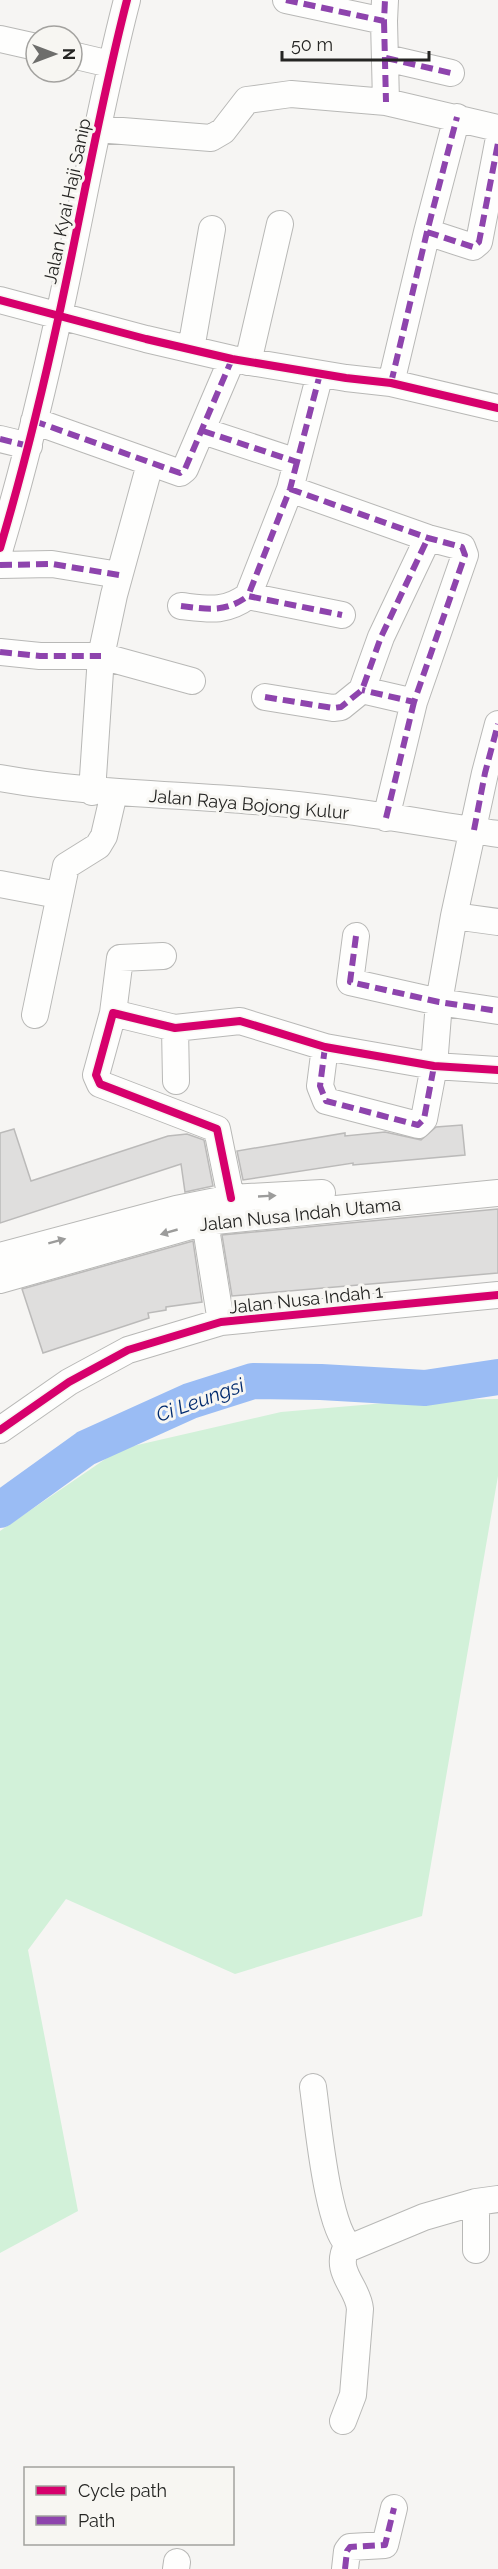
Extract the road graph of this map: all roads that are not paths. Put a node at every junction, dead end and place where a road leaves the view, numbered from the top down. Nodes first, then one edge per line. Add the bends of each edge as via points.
1 (127, 0) edge
2 (286, 0) edge
3 (384, 11) edge
4 (0, 39) edge
5 (24, 44) edge
6 (84, 58) edge
7 (386, 58) junction
8 (110, 64) junction
9 (451, 73) dead end
10 (386, 102) junction
11 (457, 117) junction
12 (498, 128) edge
13 (97, 129) junction
14 (498, 143) edge
15 (280, 224) dead end
16 (212, 229) dead end
17 (427, 232) junction
18 (0, 300) edge
19 (59, 316) junction
20 (191, 349) junction
21 (240, 360) junction
22 (320, 374) junction
23 (391, 383) junction
24 (498, 408) edge
25 (203, 431) junction
26 (31, 434) junction
27 (0, 439) edge
28 (297, 462) junction
29 (150, 464) junction
30 (9, 484) edge
31 (290, 489) junction
32 (428, 538) junction
33 (0, 548) edge
34 (0, 565) edge
35 (119, 576) junction
36 (248, 596) junction
37 (181, 606) dead end
38 (342, 615) dead end
39 (0, 652) edge
40 (101, 656) junction
41 (192, 681) dead end
42 (362, 690) junction
43 (265, 697) dead end
44 (414, 702) junction
45 (498, 724) edge
46 (0, 778) edge
47 (103, 792) junction
48 (386, 818) junction
49 (486, 832) edge
50 (0, 884) edge
51 (58, 895) junction
52 (454, 916) junction
53 (498, 922) edge
54 (356, 936) dead end
55 (164, 956) dead end
56 (439, 1002) junction
57 (498, 1011) edge
58 (113, 1013) junction
59 (35, 1015) dead end
60 (175, 1028) junction
61 (325, 1047) junction
62 (434, 1066) junction
63 (498, 1071) edge
64 (176, 1081) dead end
65 (498, 1176) edge
66 (498, 1193) edge
67 (231, 1198) junction
68 (309, 1202) junction
69 (205, 1222) junction
70 (0, 1256) edge
71 (0, 1280) edge
72 (498, 1295) edge
73 (221, 1322) junction
74 (0, 1430) edge
75 (313, 2087) dead end
76 (487, 2201) edge
77 (347, 2246) junction
78 (477, 2250) dead end
79 (344, 2421) dead end
80 (394, 2508) dead end
81 (345, 2569) edge

1 - 8 street, Jalan Kyai Haji Sanip
2 - 3 street
3 - 7 street
4 - 5 street
6 - 8 street
7 - 9 street
7 - 10 street
8 - 13 street, Jalan Kyai Haji Sanip
10 - 11 street
10 - 13 street via 291,94 254,97 241,105 218,136 203,139
11 - 12 street
11 - 17 street
13 - 19 street, Jalan Kyai Haji Sanip
14 - 17 street via 477,246
15 - 21 street
16 - 20 street
17 - 23 street
18 - 19 street
19 - 20 street
19 - 26 street, Jalan Kyai Haji Sanip
20 - 21 street
21 - 22 street
21 - 25 street
22 - 23 street
22 - 28 street
23 - 24 street
25 - 28 street
25 - 29 street via 183,472
26 - 27 street
26 - 29 street
26 - 30 street, Jalan Kyai Haji Sanip
28 - 31 street
29 - 35 street
30 - 33 street, Jalan Kyai Haji Sanip
31 - 32 street
31 - 36 street
32 - 42 street via 381,637
32 - 44 street via 462,547 465,555
34 - 35 street via 52,564
35 - 40 street
36 - 37 street via 225,608
36 - 38 street
39 - 40 street
40 - 41 street
40 - 47 street
42 - 43 street via 341,707 333,708
42 - 44 street
44 - 48 street
45 - 49 street via 485,772
46 - 47 street, Jalan Raya Bojong Kulur
47 - 48 street, Jalan Raya Bojong Kulur via 255,801
47 - 51 street via 104,836 98,846 66,866
48 - 49 street, Jalan Raya Bojong Kulur
49 - 52 street
50 - 51 street
51 - 59 street
52 - 53 street
52 - 56 street
54 - 56 street via 350,982
55 - 58 street via 120,958
56 - 57 street
56 - 62 street
58 - 60 street
58 - 67 street via 96,1075 100,1084 217,1129
60 - 61 street via 240,1020
60 - 64 street
61 - 62 street
61 - 62 street via 320,1086 326,1101 418,1125 424,1119
62 - 63 street
65 - 68 street, Jalan Nusa Indah Utama
66 - 68 street, Jalan Nusa Indah Utama via 441,1200
67 -> 68 street, Jalan Nusa Indah Utama
70 -> 67 street, Jalan Nusa Indah Utama
68 - 69 street, Jalan Nusa Indah Utama
69 -> 71 street, Jalan Nusa Indah Utama
69 - 73 street
72 - 73 street, Jalan Nusa Indah 1
73 - 74 street, Jalan Nusa Indah 1 via 128,1350 69,1382
75 - 77 street via 331,2208
76 - 77 street via 424,2217
76 - 78 street
77 - 79 street via 345,2271 360,2309 353,2395
80 - 81 street via 385,2545 350,2547

